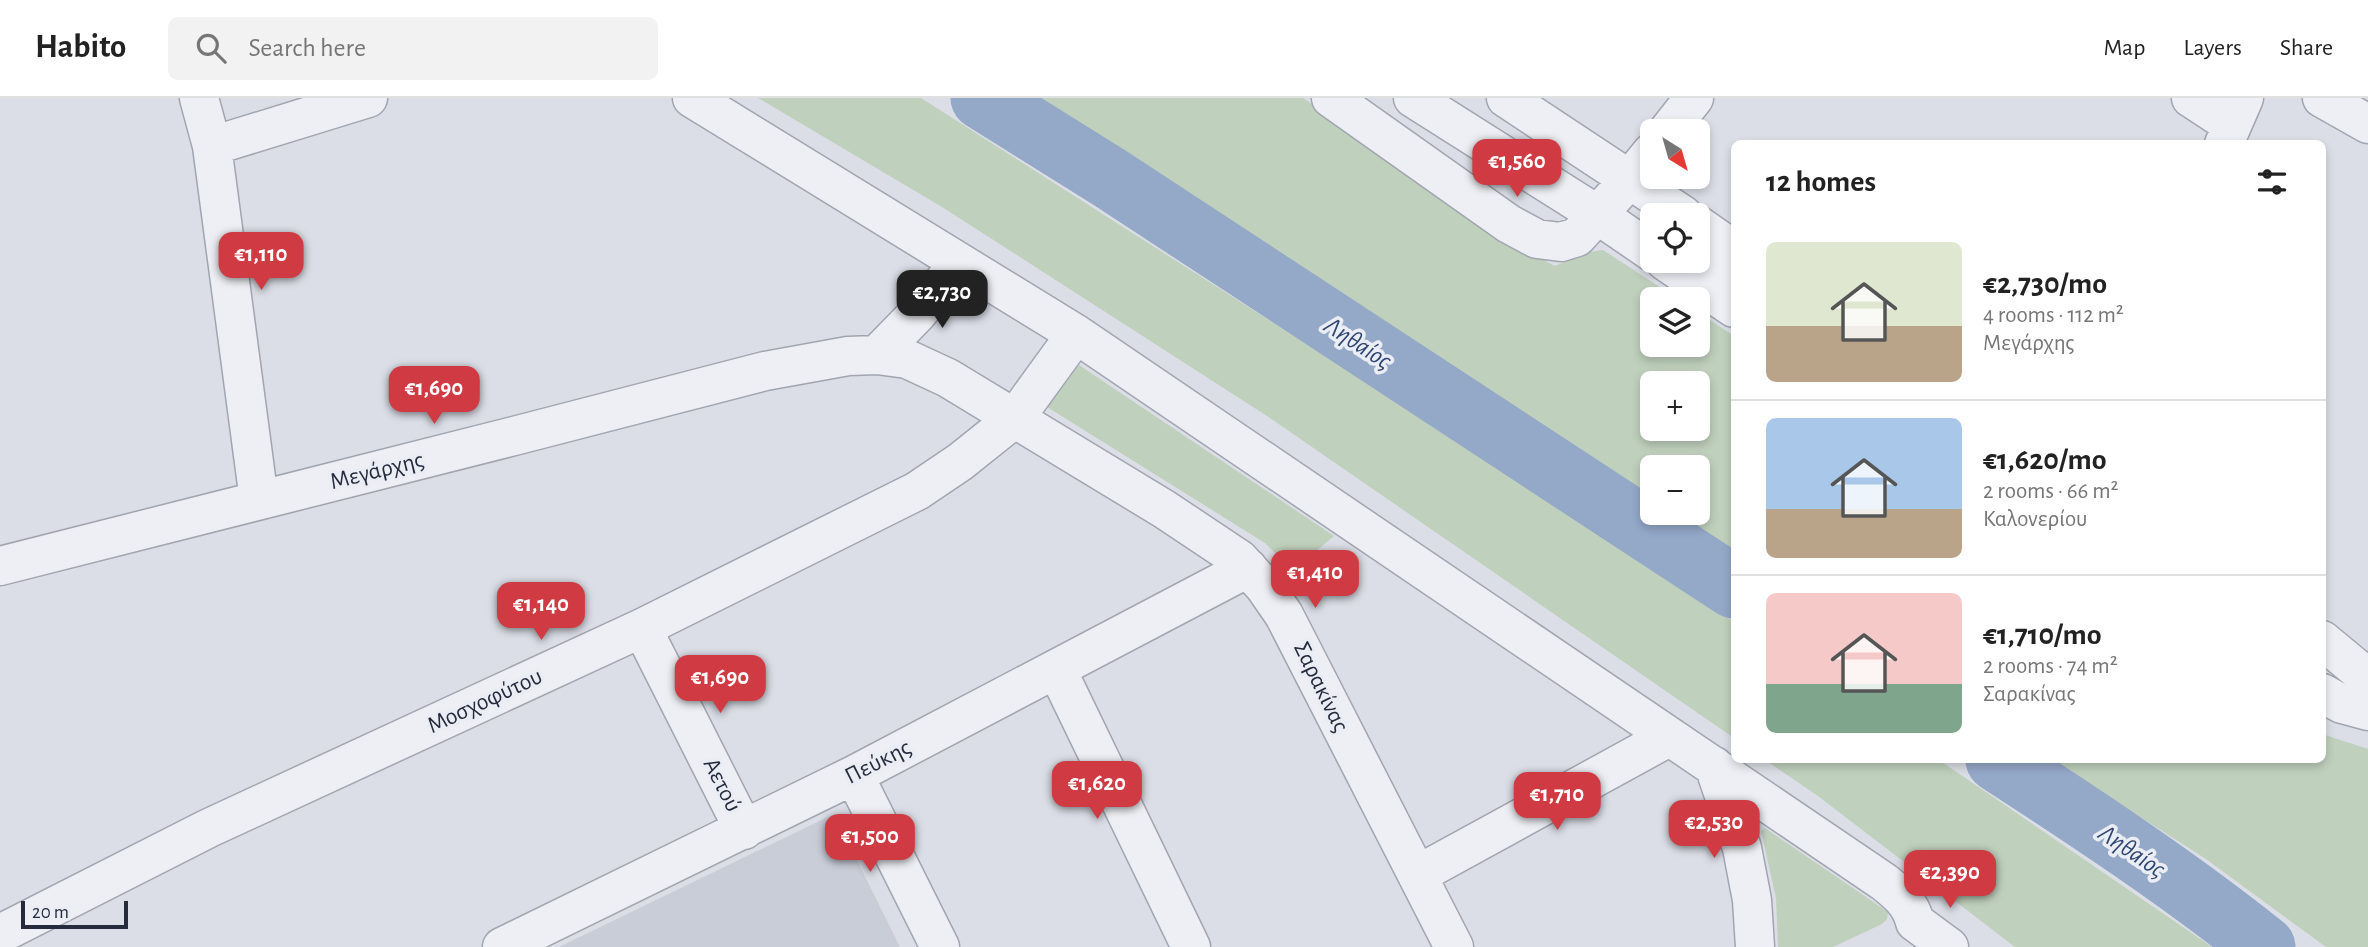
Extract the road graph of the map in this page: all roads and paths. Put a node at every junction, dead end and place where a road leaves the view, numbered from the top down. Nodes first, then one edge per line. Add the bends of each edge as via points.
1 (199, 98) edge
2 (368, 98) edge
3 (692, 98) edge
4 (1331, 98) edge
5 (1413, 98) edge
6 (1506, 98) edge
7 (1694, 98) edge
8 (2191, 98) edge
9 (2322, 98) edge
10 (1677, 119) edge
11 (2233, 122) edge
12 (2368, 124) edge
13 (212, 146) junction
14 (1640, 165) edge
15 (1640, 167) edge
16 (1661, 189) edge
17 (1673, 203) edge
18 (1598, 215) junction
19 (1710, 234) edge
20 (1640, 244) edge
21 (1731, 250) edge
22 (1731, 262) edge
23 (959, 263) junction
24 (1683, 273) edge
25 (1720, 298) edge
26 (1076, 334) junction
27 (877, 355) junction
28 (1015, 418) junction
29 (259, 500) junction
30 (0, 566) edge
31 (1248, 568) junction
32 (642, 628) junction
33 (2326, 643) edge
34 (1057, 670) junction
35 (2368, 678) edge
36 (2326, 695) edge
37 (2368, 711) edge
38 (1669, 737) junction
39 (1714, 766) junction
40 (854, 775) junction
41 (744, 830) junction
42 (1417, 875) junction
43 (0, 934) edge
44 (1906, 934) edge
45 (502, 947) edge
46 (940, 947) edge
47 (1191, 947) edge
48 (1454, 947) edge
49 (1755, 947) edge
50 (1949, 947) edge

1 - 13 street
2 - 13 street
3 - 23 street
4 - 18 street via 1537,239 1561,242 1577,237
5 - 18 street
6 - 14 street
7 - 10 street
8 - 11 street
9 - 12 street
13 - 29 street
15 - 18 street
16 - 17 street
18 - 20 street
19 - 21 street
22 - 25 street
23 - 26 street
23 - 27 street
24 - 25 street
26 - 28 street, Μοσχοφύτου
26 - 38 street
27 - 28 street, Μεγάρχης via 923,366
27 - 29 street, Μεγάρχης via 765,371
28 - 31 street, Σαρακίνας via 1174,515
28 - 32 street, Μοσχοφύτου via 917,491
29 - 30 street, Μεγάρχης
31 - 34 street, Πεύκης
31 - 42 street, Σαρακίνας via 1284,615
32 - 41 street, Αετού
32 - 43 street, Μοσχοφύτου via 209,828
33 - 35 street
34 - 40 street, Πεύκης
34 - 47 street
36 - 37 street
38 - 39 street
38 - 42 street
39 - 44 street via 1892,888 1910,908
39 - 49 street via 1742,848
40 - 41 street, Πεύκης
40 - 46 street
41 - 45 street, Πεύκης
42 - 48 street, Σαρακίνας
44 - 50 street

